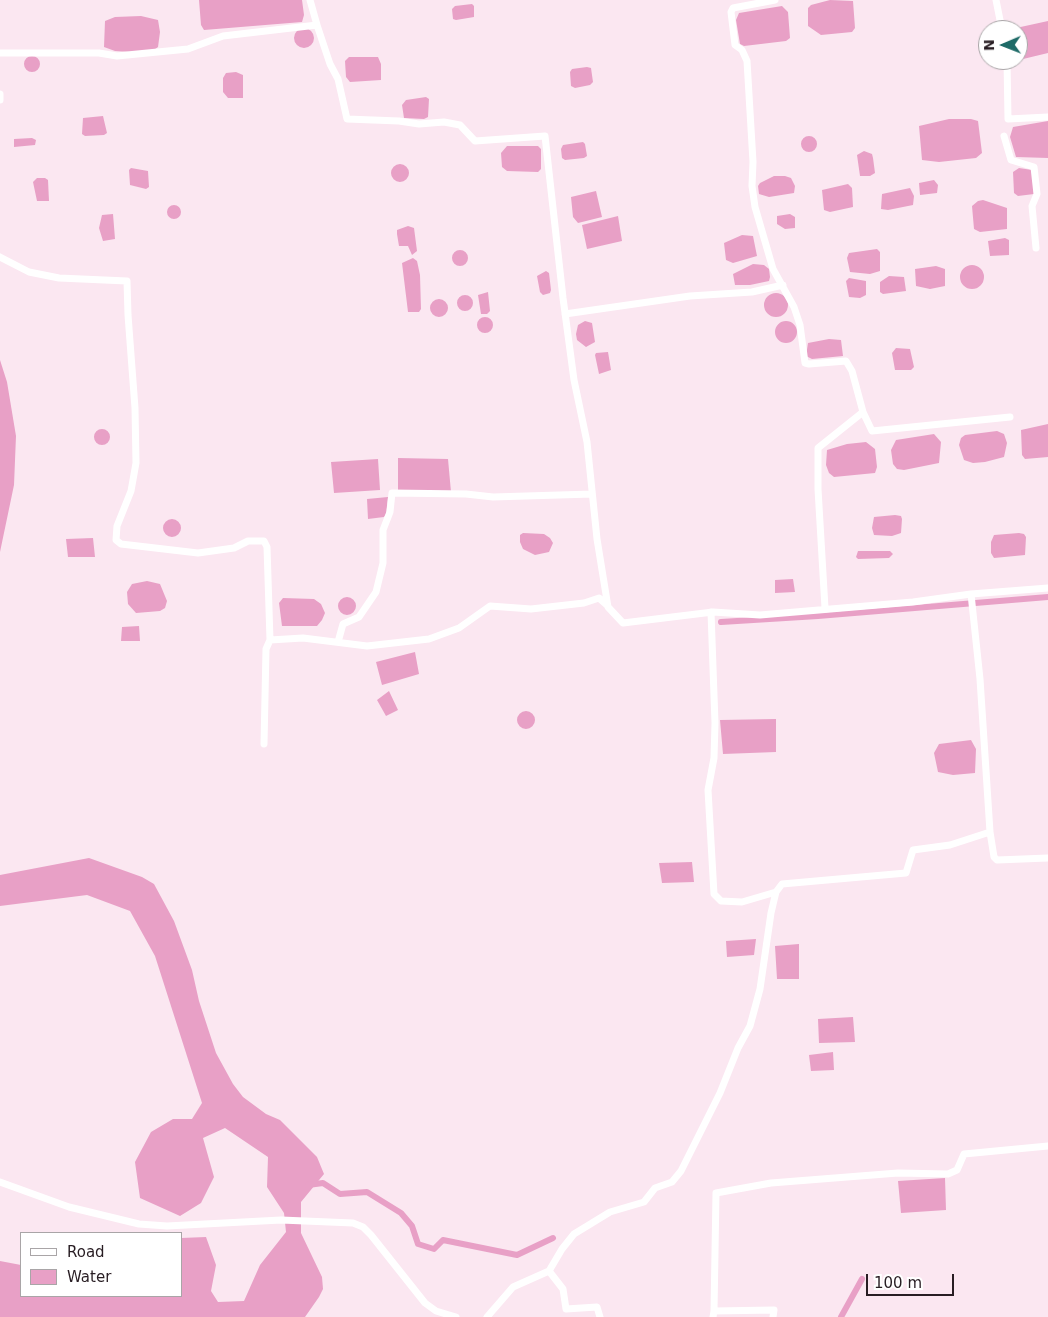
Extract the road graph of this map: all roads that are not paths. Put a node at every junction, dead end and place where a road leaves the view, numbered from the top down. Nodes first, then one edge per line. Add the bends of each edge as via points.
1 (310, 0) edge
2 (775, 0) edge
3 (996, 0) edge
4 (1000, 20) edge
5 (317, 25) junction
6 (0, 53) edge
7 (1007, 70) edge
8 (0, 94) edge
9 (0, 100) edge
10 (1048, 117) edge
11 (1004, 136) dead end
12 (1036, 248) dead end
13 (0, 257) edge
14 (782, 285) junction
15 (565, 314) junction
16 (863, 412) junction
17 (1010, 417) dead end
18 (592, 494) junction
19 (1048, 588) edge
20 (971, 595) junction
21 (608, 608) junction
22 (826, 608) junction
23 (711, 612) junction
24 (270, 640) junction
25 (338, 642) junction
26 (264, 744) dead end
27 (990, 832) junction
28 (1048, 858) edge
29 (776, 892) junction
30 (1048, 1146) edge
31 (0, 1182) edge
32 (549, 1271) junction
33 (713, 1314) edge
34 (456, 1317) edge
35 (487, 1317) edge
36 (600, 1317) edge
37 (773, 1317) edge

1 - 5 street
2 - 14 street via 733,8 731,12 735,45 747,60 754,200 768,255
3 - 4 street
5 - 6 street via 223,36 188,49 141,54
5 - 15 street via 338,79 347,119 419,124 444,122 460,125 475,141 545,136
7 - 10 street via 1008,119
8 - 9 street
11 - 12 street via 1011,160 1034,168 1036,194 1032,206
13 - 24 street via 29,272 59,278 127,281 136,463 131,491 117,526 116,540 122,544 198,553 234,548 248,541 264,541 267,547
14 - 15 street via 752,292 690,296
14 - 16 street via 794,307 806,363 846,360
15 - 18 street via 587,442
16 - 17 street via 869,429 875,432
16 - 22 street via 818,448
18 - 21 street
18 - 25 street via 493,497 392,494 383,530 383,563 376,592 359,617 343,624
19 - 20 street
20 - 22 street
20 - 27 street
21 - 23 street via 623,623
21 - 25 street via 599,598 584,603 531,609 490,606 460,628 429,639 367,646
22 - 23 street via 760,615
23 - 29 street via 715,723 714,758 708,790 714,894 722,901 742,902
24 - 25 street via 303,638
24 - 26 street via 266,649
27 - 28 street via 997,860
27 - 29 street via 950,845 914,850 906,873 782,884
29 - 32 street via 760,989 750,1026 681,1171 672,1182 655,1188 644,1202 610,1212 574,1234
30 - 33 street via 964,1154 957,1170 948,1174 898,1173 771,1183 716,1193
31 - 34 street via 69,1207 139,1224 167,1226 281,1220 353,1223 363,1227 425,1303 436,1311
32 - 35 street via 513,1287
32 - 36 street via 563,1289 566,1309 597,1306
33 - 37 street via 774,1310

